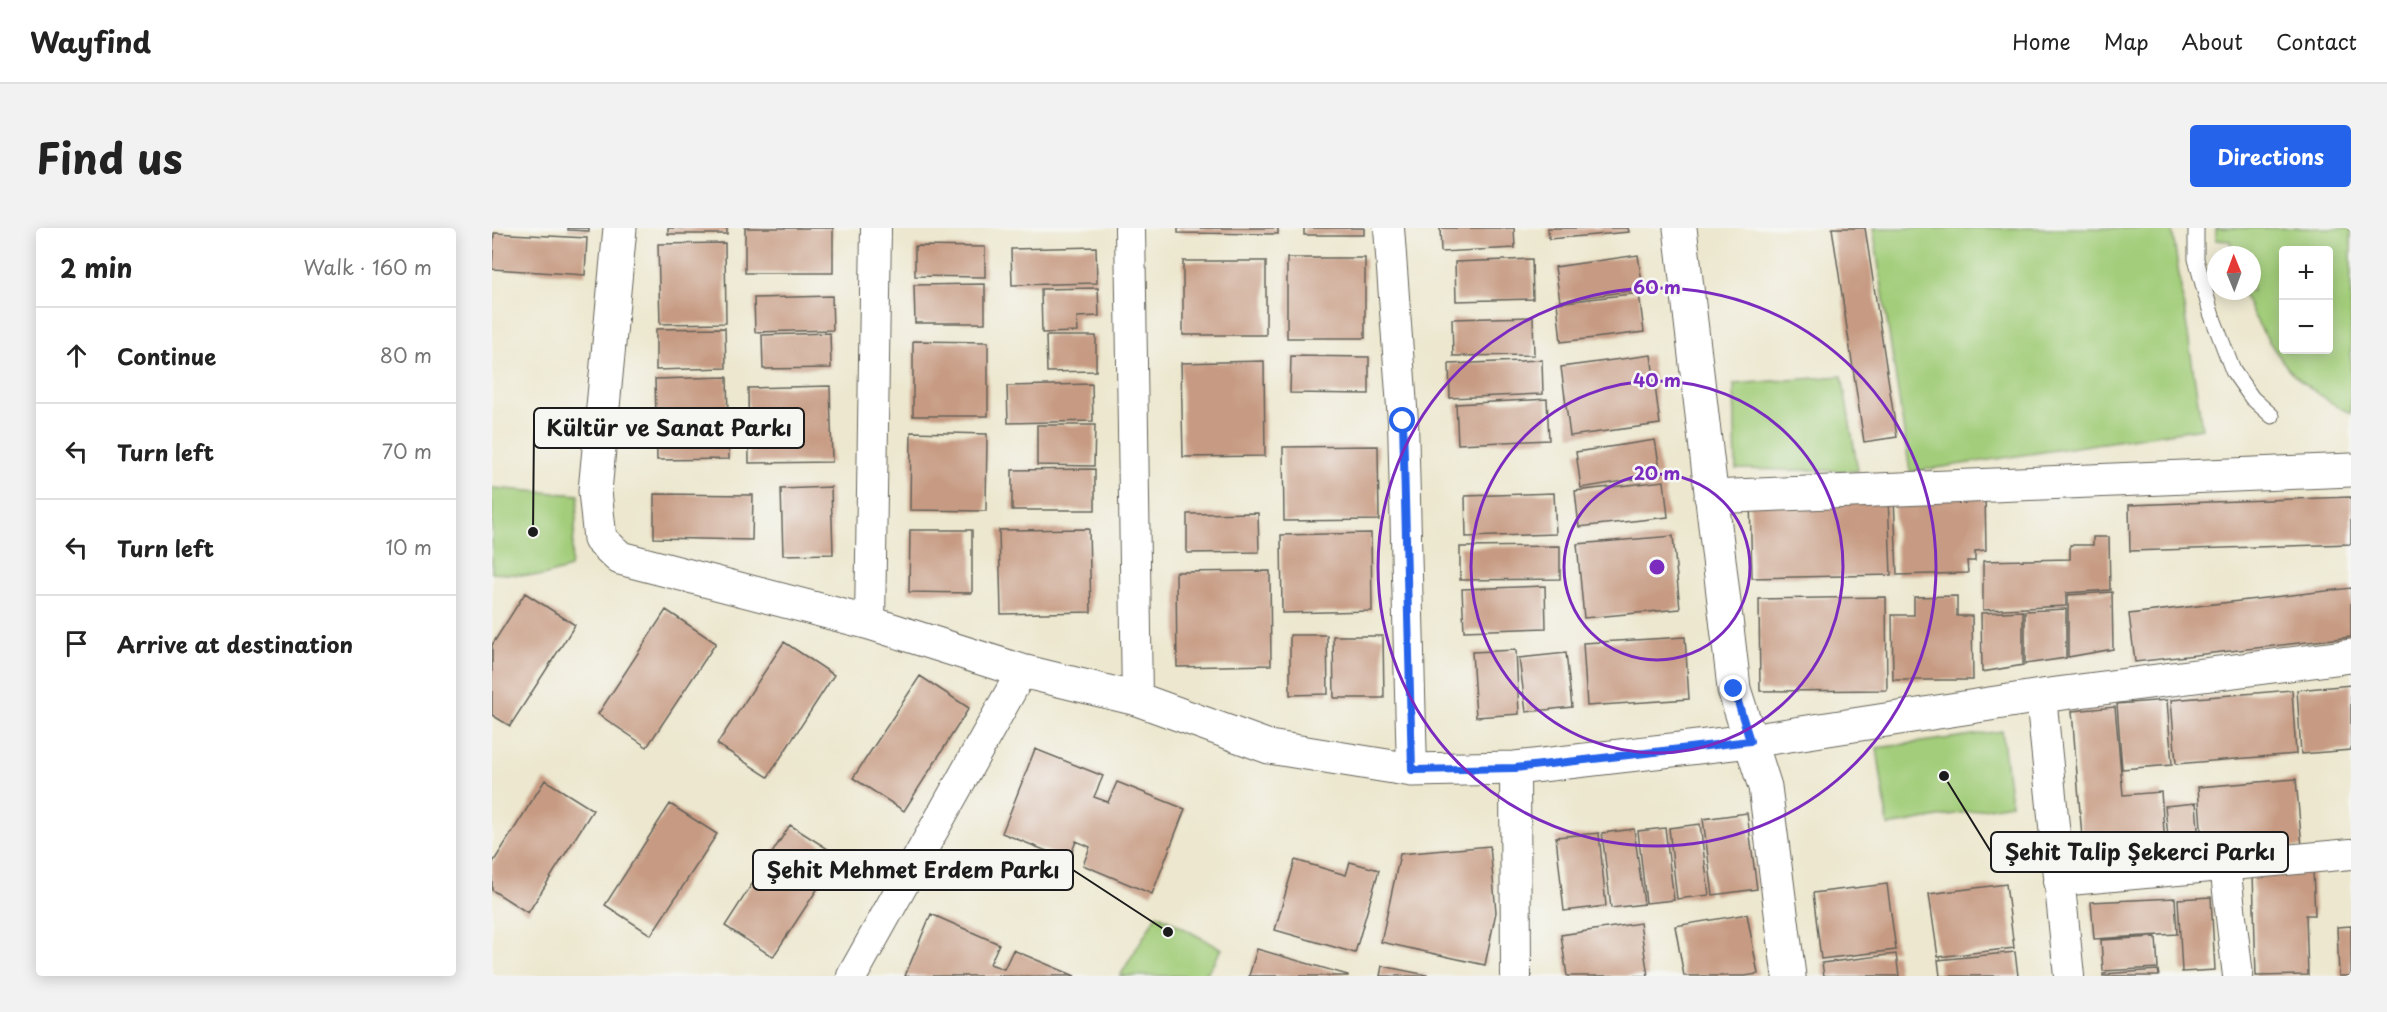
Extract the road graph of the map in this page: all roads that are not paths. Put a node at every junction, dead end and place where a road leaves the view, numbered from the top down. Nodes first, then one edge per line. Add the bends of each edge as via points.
1 (620, 228) edge
2 (876, 228) edge
3 (1130, 228) edge
4 (1389, 228) edge
5 (1680, 228) edge
6 (2196, 228) edge
7 (2272, 416) dead end
8 (2351, 470) edge
9 (1711, 497) junction
10 (870, 623) junction
11 (2351, 656) edge
12 (1022, 671) junction
13 (2041, 696) junction
14 (1137, 699) junction
15 (1750, 741) junction
16 (1515, 768) junction
17 (1412, 770) junction
18 (2351, 854) edge
19 (2224, 866) junction
20 (2059, 881) junction
21 (852, 976) edge
22 (1516, 976) edge
23 (1789, 976) edge
24 (2069, 976) edge
25 (2238, 976) edge

1 - 10 street via 595,491 600,539 620,558
2 - 10 street
3 - 14 street
4 - 17 street via 1403,421
5 - 9 street
6 - 7 lane via 2196,259 2234,372 2252,398
8 - 9 street
9 - 15 street via 1734,689
10 - 12 street
11 - 13 street
12 - 14 street
12 - 21 street
13 - 15 street
13 - 20 street
14 - 17 street via 1269,747
15 - 16 street
15 - 23 street via 1765,787
16 - 17 street
16 - 22 street
18 - 19 street
19 - 20 street
19 - 25 street
20 - 24 street

